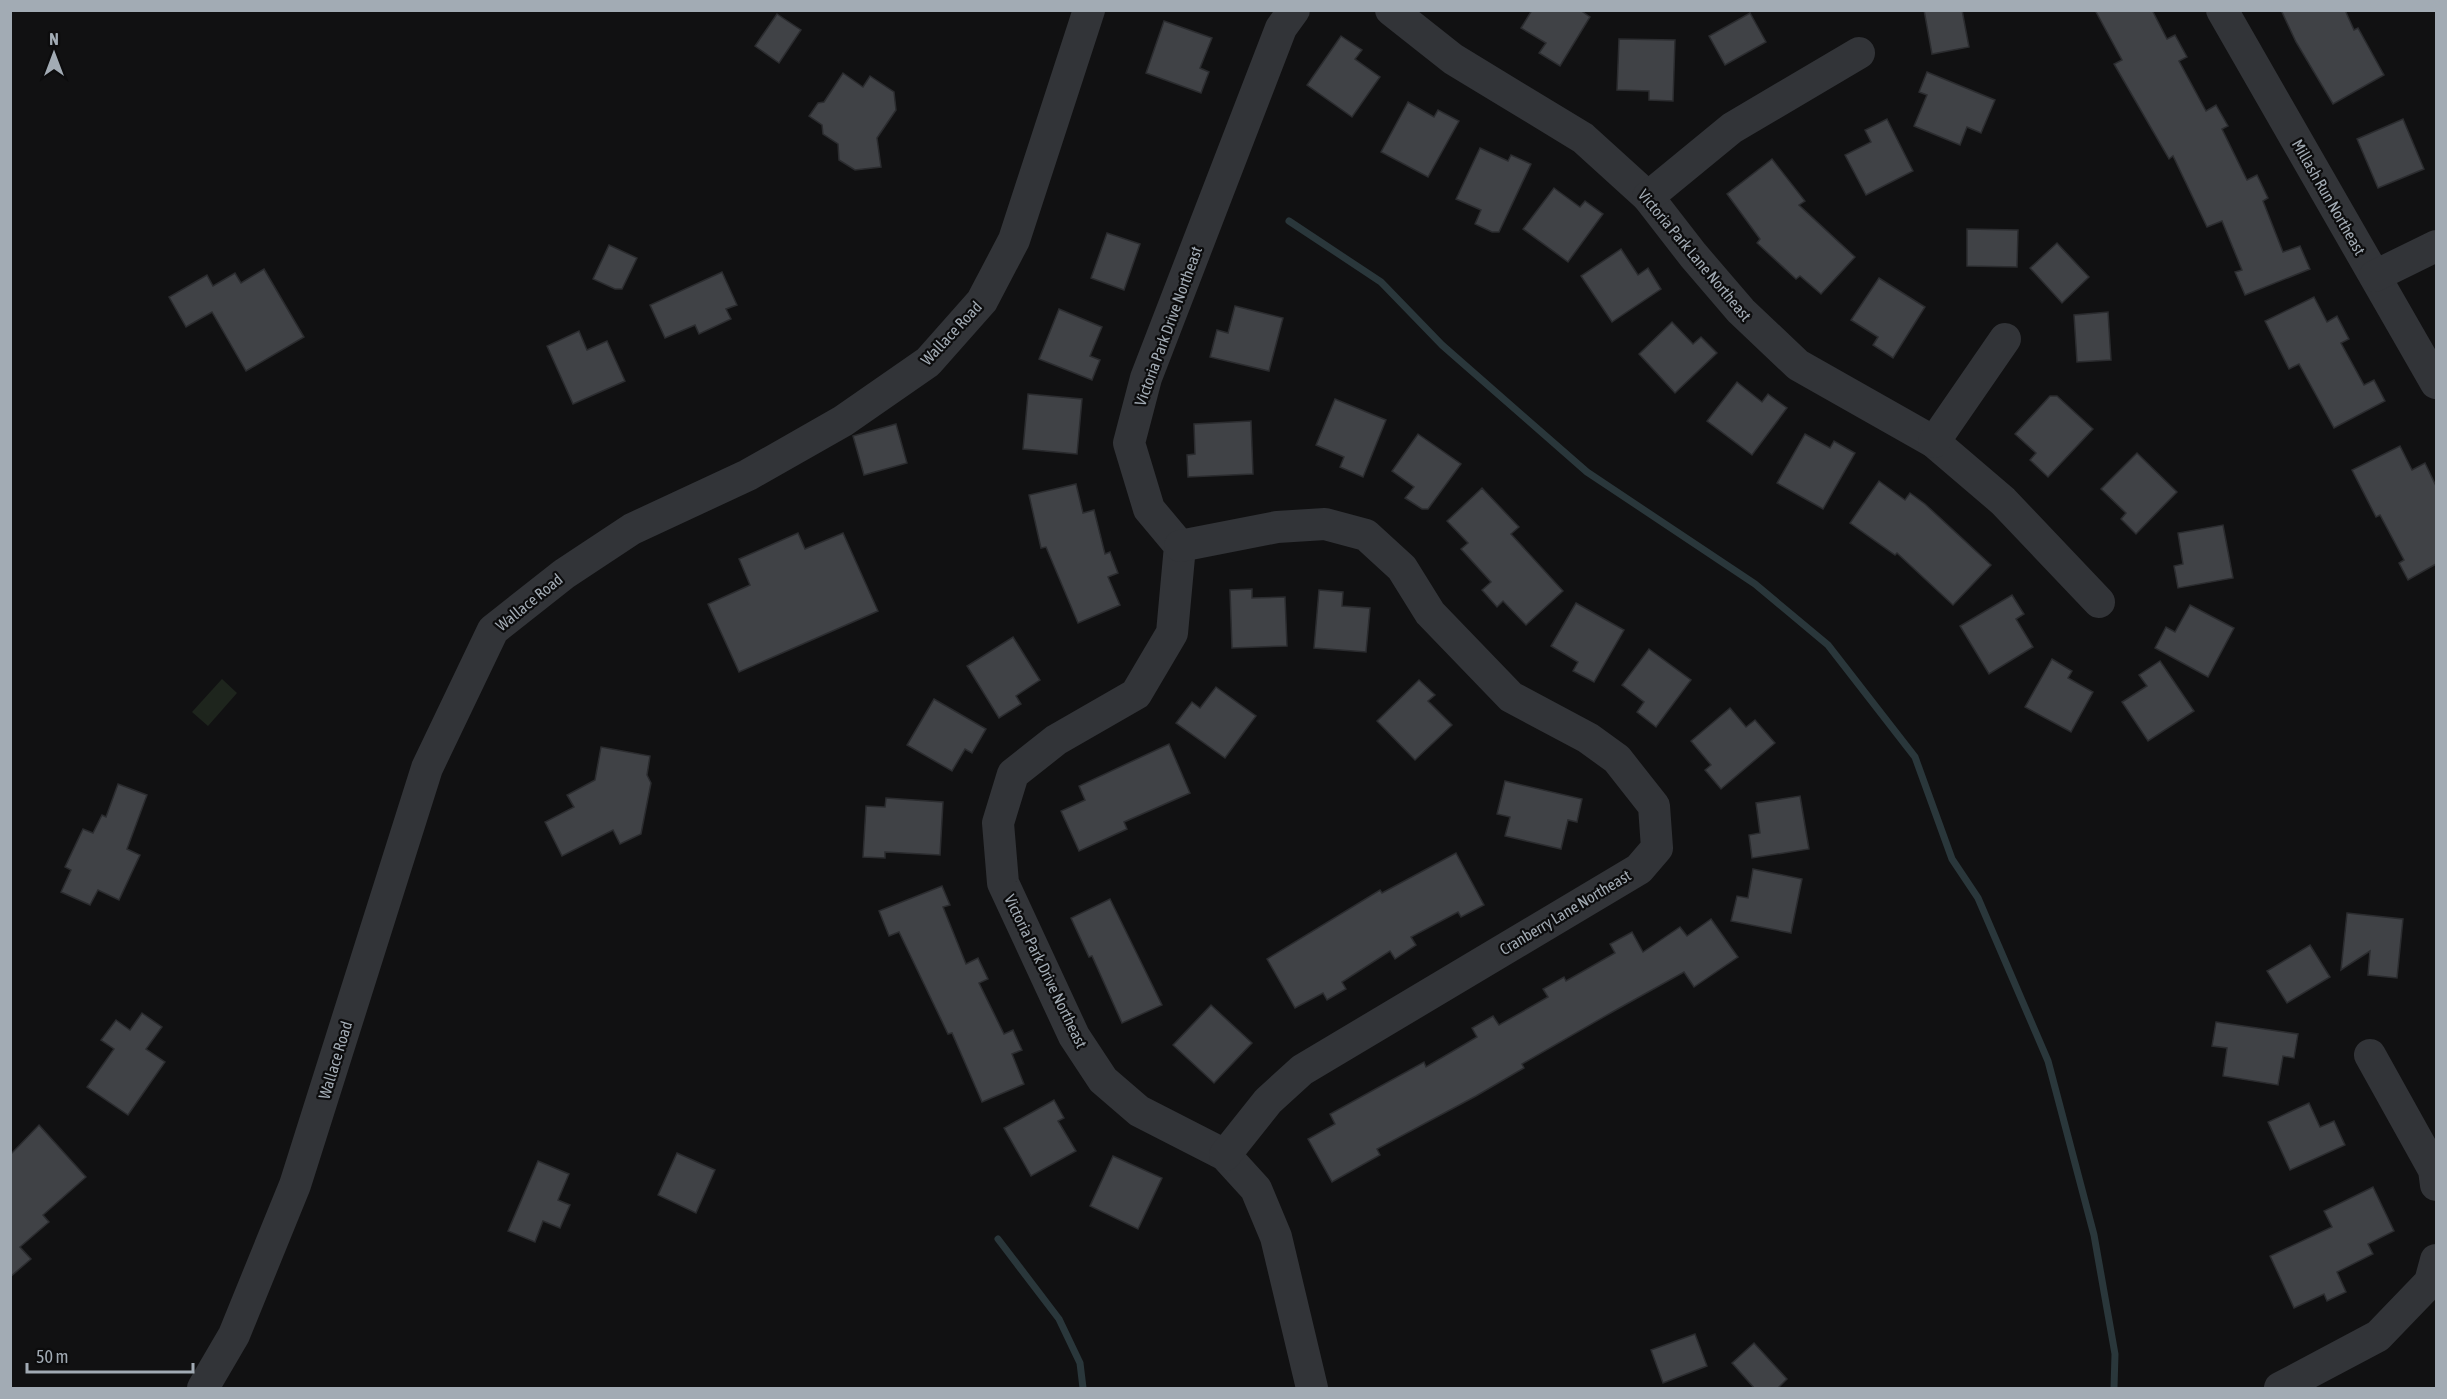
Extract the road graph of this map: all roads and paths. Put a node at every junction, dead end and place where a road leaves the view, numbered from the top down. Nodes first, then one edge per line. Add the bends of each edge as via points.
1 (1089, 10) edge
2 (1294, 10) edge
3 (1391, 10) edge
4 (2222, 10) edge
5 (1859, 53) dead end
6 (1648, 196) junction
7 (2436, 246) edge
8 (2375, 276) junction
9 (2005, 339) dead end
10 (2436, 383) edge
11 (1934, 442) junction
12 (1180, 546) junction
13 (2098, 602) dead end
14 (2370, 1055) dead end
15 (1225, 1155) junction
16 (2436, 1185) edge
17 (2436, 1260) edge
18 (202, 1389) edge
19 (1312, 1389) edge
20 (2280, 1389) edge

1 - 18 street, Wallace Road via 1014,240 982,301 928,362 843,421 748,476 632,529 564,574 493,630 427,768 295,1185 234,1335
2 - 12 street, Victoria Park Drive Northeast via 1281,28 1146,378 1129,443 1149,509
3 - 6 street, Victoria Park Lane Northeast via 1453,59 1583,138
4 - 8 street, Millash Run Northeast
5 - 6 street via 1732,128
6 - 11 street, Victoria Park Lane Northeast via 1741,311 1798,365
7 - 8 street
8 - 10 street, Millash Run Northeast
9 - 11 street
11 - 13 street, Victoria Park Lane Northeast via 2003,501
12 - 15 street, Victoria Park Drive Northeast via 1172,633 1136,694 1056,740 1013,774 998,823 1003,883 1074,1036 1103,1080 1139,1111
12 - 15 street, Cranberry Lane Northeast via 1277,527 1325,524 1366,535 1402,568 1430,614 1511,697 1588,738 1617,759 1654,806 1657,848 1639,868 1302,1070 1268,1101
14 - 16 street via 2433,1170
15 - 19 street, Victoria Park Drive Northeast via 1256,1189 1276,1236
17 - 20 street via 2430,1282 2378,1336

